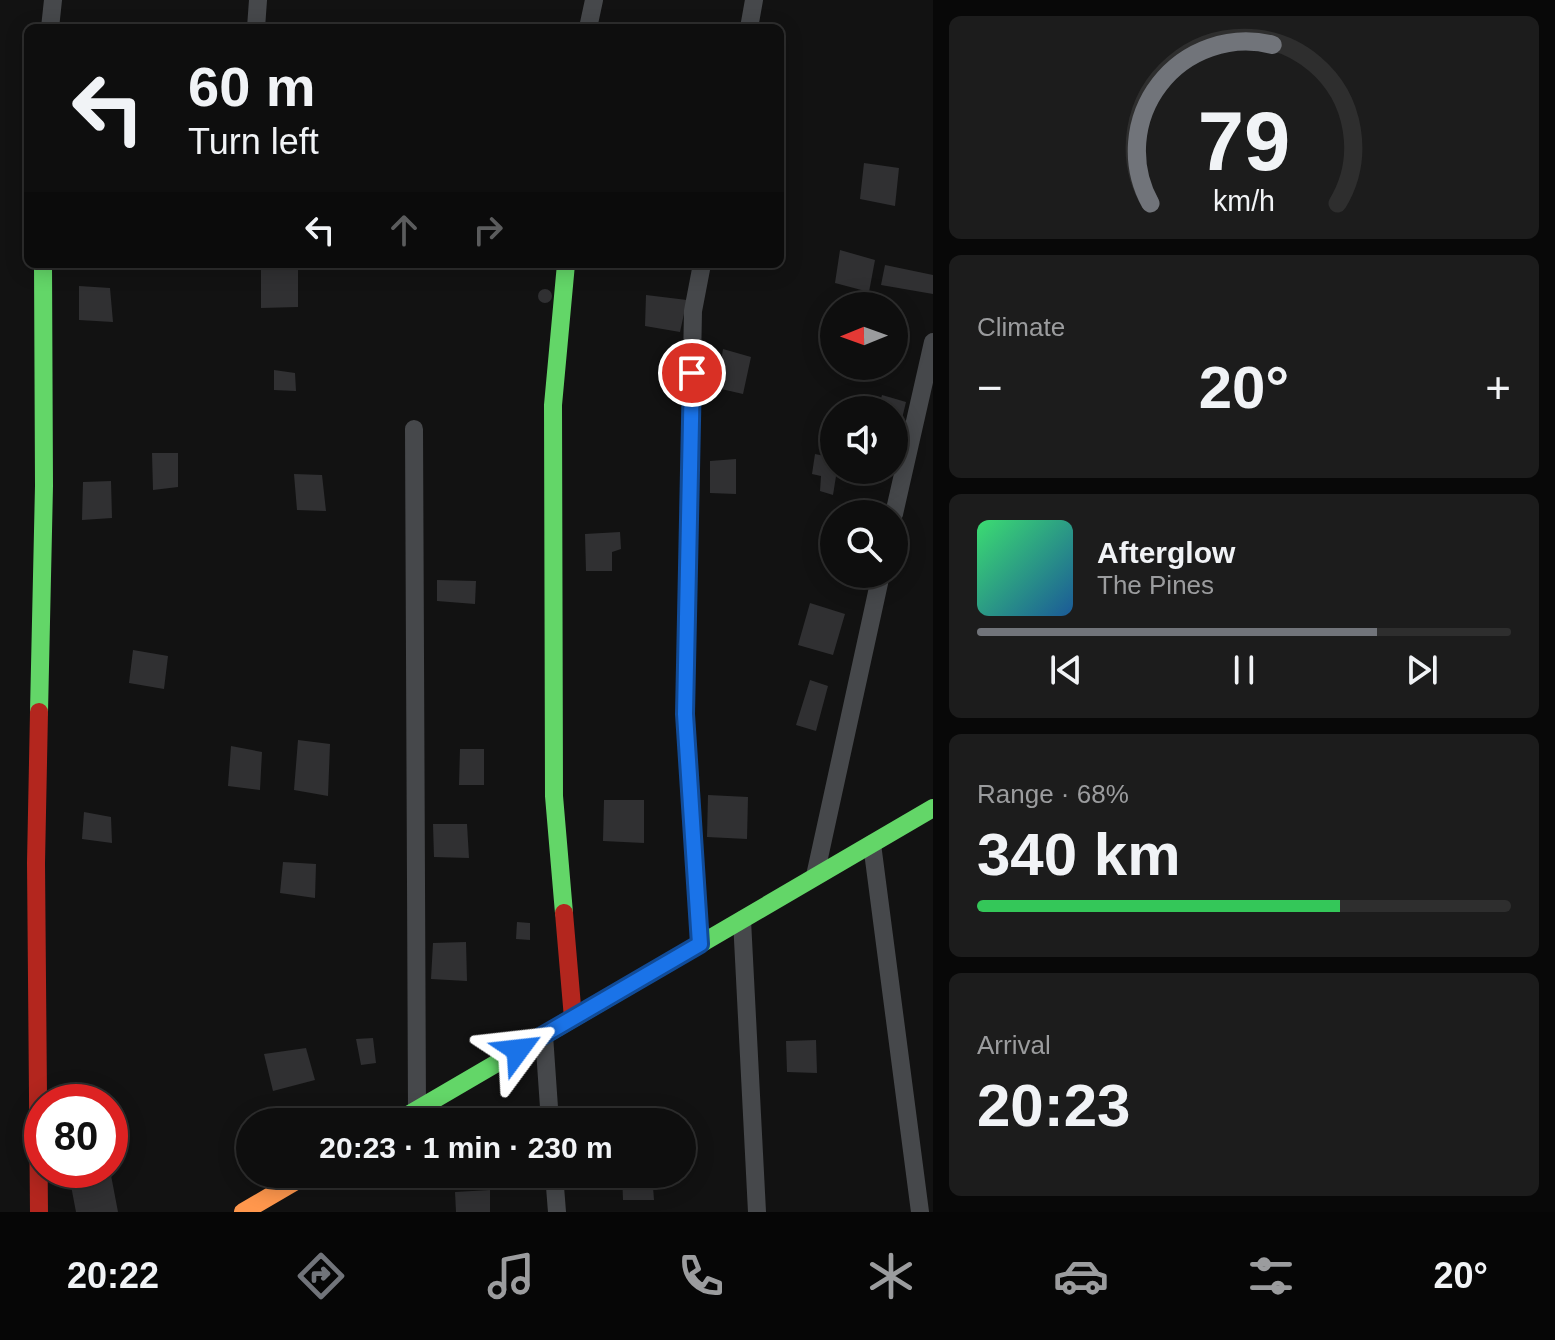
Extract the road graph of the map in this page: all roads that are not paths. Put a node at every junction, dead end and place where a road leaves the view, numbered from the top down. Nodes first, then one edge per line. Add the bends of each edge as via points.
1 (53, 0) edge
2 (258, 0) edge
3 (594, 0) edge
4 (754, 0) edge
5 (50, 24) edge
6 (256, 24) edge
7 (589, 24) edge
8 (750, 24) edge
9 (43, 268) edge
10 (566, 268) edge
11 (701, 268) edge
12 (933, 342) edge
13 (414, 429) dead end
14 (897, 500) edge
15 (878, 588) edge
16 (933, 808) edge
17 (872, 844) junction
18 (815, 877) junction
19 (742, 920) junction
20 (700, 944) junction
21 (573, 1018) junction
22 (544, 1035) junction
23 (417, 1108) edge
24 (420, 1108) edge
25 (549, 1108) edge
26 (284, 1188) edge
27 (555, 1188) edge
28 (39, 1212) edge
29 (243, 1212) edge
30 (557, 1212) edge
31 (757, 1212) edge
32 (920, 1212) edge

1 - 5 street
2 - 6 street
3 - 7 street
4 - 8 street
9 - 28 main road via 36,863
10 - 21 main road via 553,405 554,796
11 - 20 street via 693,311 685,714
12 - 14 street
13 - 23 street
15 - 18 street
16 - 17 main road
17 - 18 main road
17 - 32 street
18 - 19 main road
19 - 20 main road
19 - 31 street
20 - 21 main road
21 - 22 main road
22 - 24 main road
22 - 25 street
26 - 29 main road
27 - 30 street

